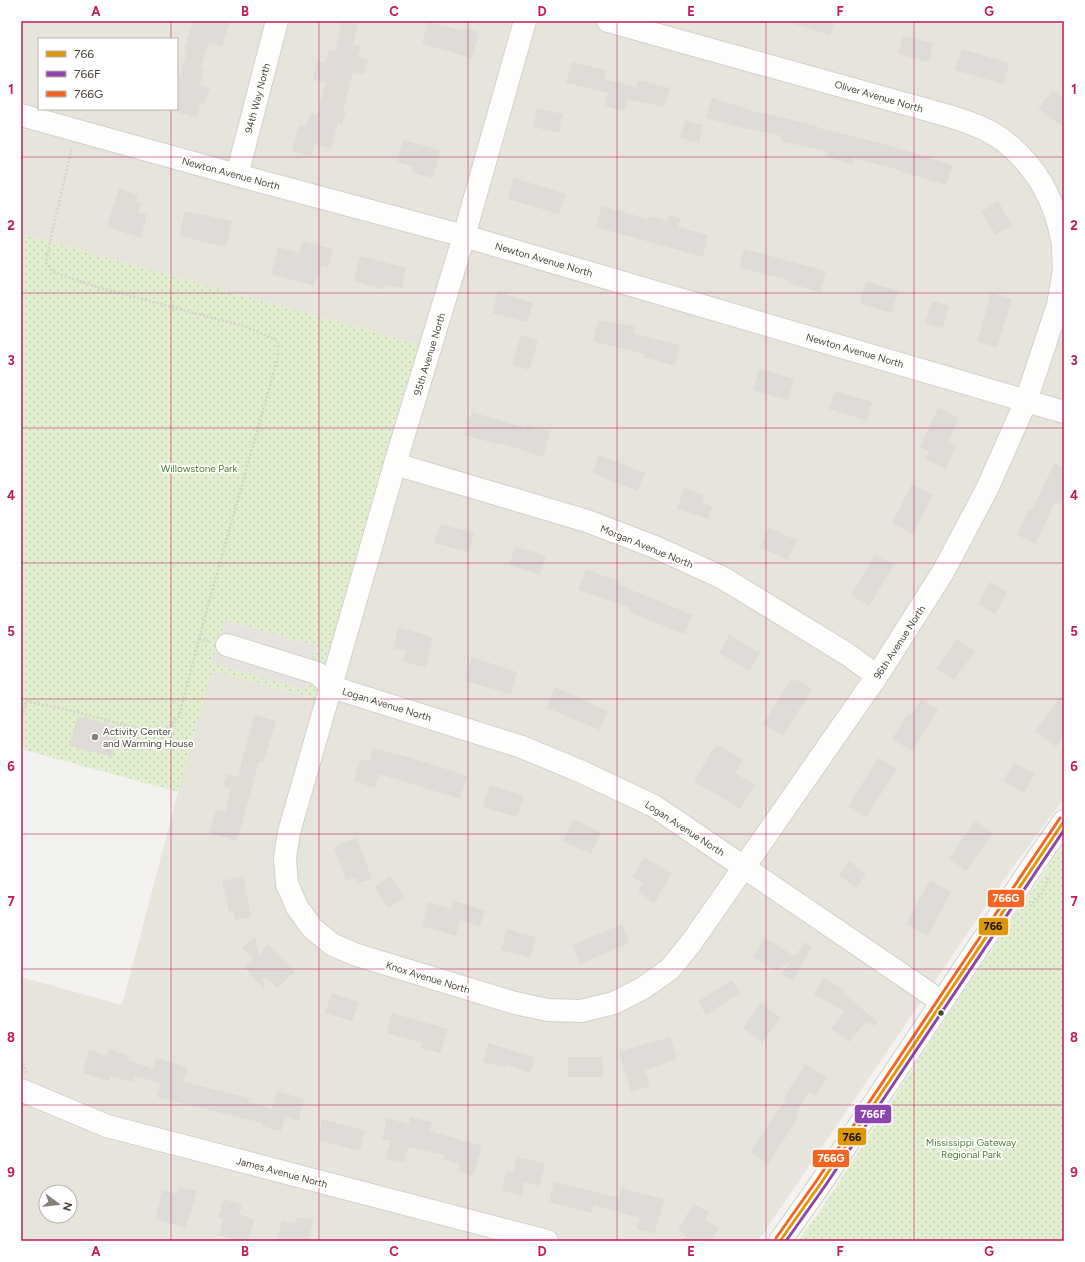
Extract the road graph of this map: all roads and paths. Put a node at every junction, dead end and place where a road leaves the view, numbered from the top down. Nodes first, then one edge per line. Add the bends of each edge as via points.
1 (277, 21) edge
2 (525, 21) edge
3 (608, 21) edge
4 (21, 115) edge
5 (77, 130) junction
6 (237, 175) junction
7 (464, 236) junction
8 (1064, 270) edge
9 (1026, 401) junction
10 (1064, 412) edge
11 (395, 464) junction
12 (227, 645) dead end
13 (877, 676) junction
14 (332, 687) junction
15 (21, 720) edge
16 (1064, 821) edge
17 (744, 867) junction
18 (942, 1002) junction
19 (21, 1090) edge
20 (547, 1241) edge
21 (780, 1241) edge

1 - 6 street, 94th Way North
2 - 7 street, 95th Avenue North
3 - 8 street, Oliver Avenue North via 949,116 1004,141 1026,162 1044,185 1056,212 1061,233
4 - 5 street, Newton Avenue North
5 - 6 street, Newton Avenue North
5 - 15 path via 46,263 53,272 97,287 247,327 278,341 278,357 179,716 168,728 146,731 26,701
6 - 7 street, Newton Avenue North
7 - 9 street, Newton Avenue North
7 - 11 street, 95th Avenue North
8 - 9 street, Oliver Avenue North via 1058,305
9 - 10 street, Newton Avenue North
9 - 13 street, 96th Avenue North via 987,489 943,572
11 - 13 street, Morgan Avenue North via 587,521 655,547 723,578 847,654
11 - 14 street, 95th Avenue North
12 - 14 street via 317,672
13 - 17 street, 96th Avenue North
14 - 17 street, Logan Avenue North via 522,747 582,772 654,806
14 - 17 street, Knox Avenue North via 289,832 285,858 287,884 296,907 312,928 333,945 357,955 515,1003 548,1010 582,1011 614,1003 643,988 670,968
16 - 18 street
17 - 18 street, Logan Avenue North
18 - 21 street
19 - 20 street, James Avenue North via 107,1126

